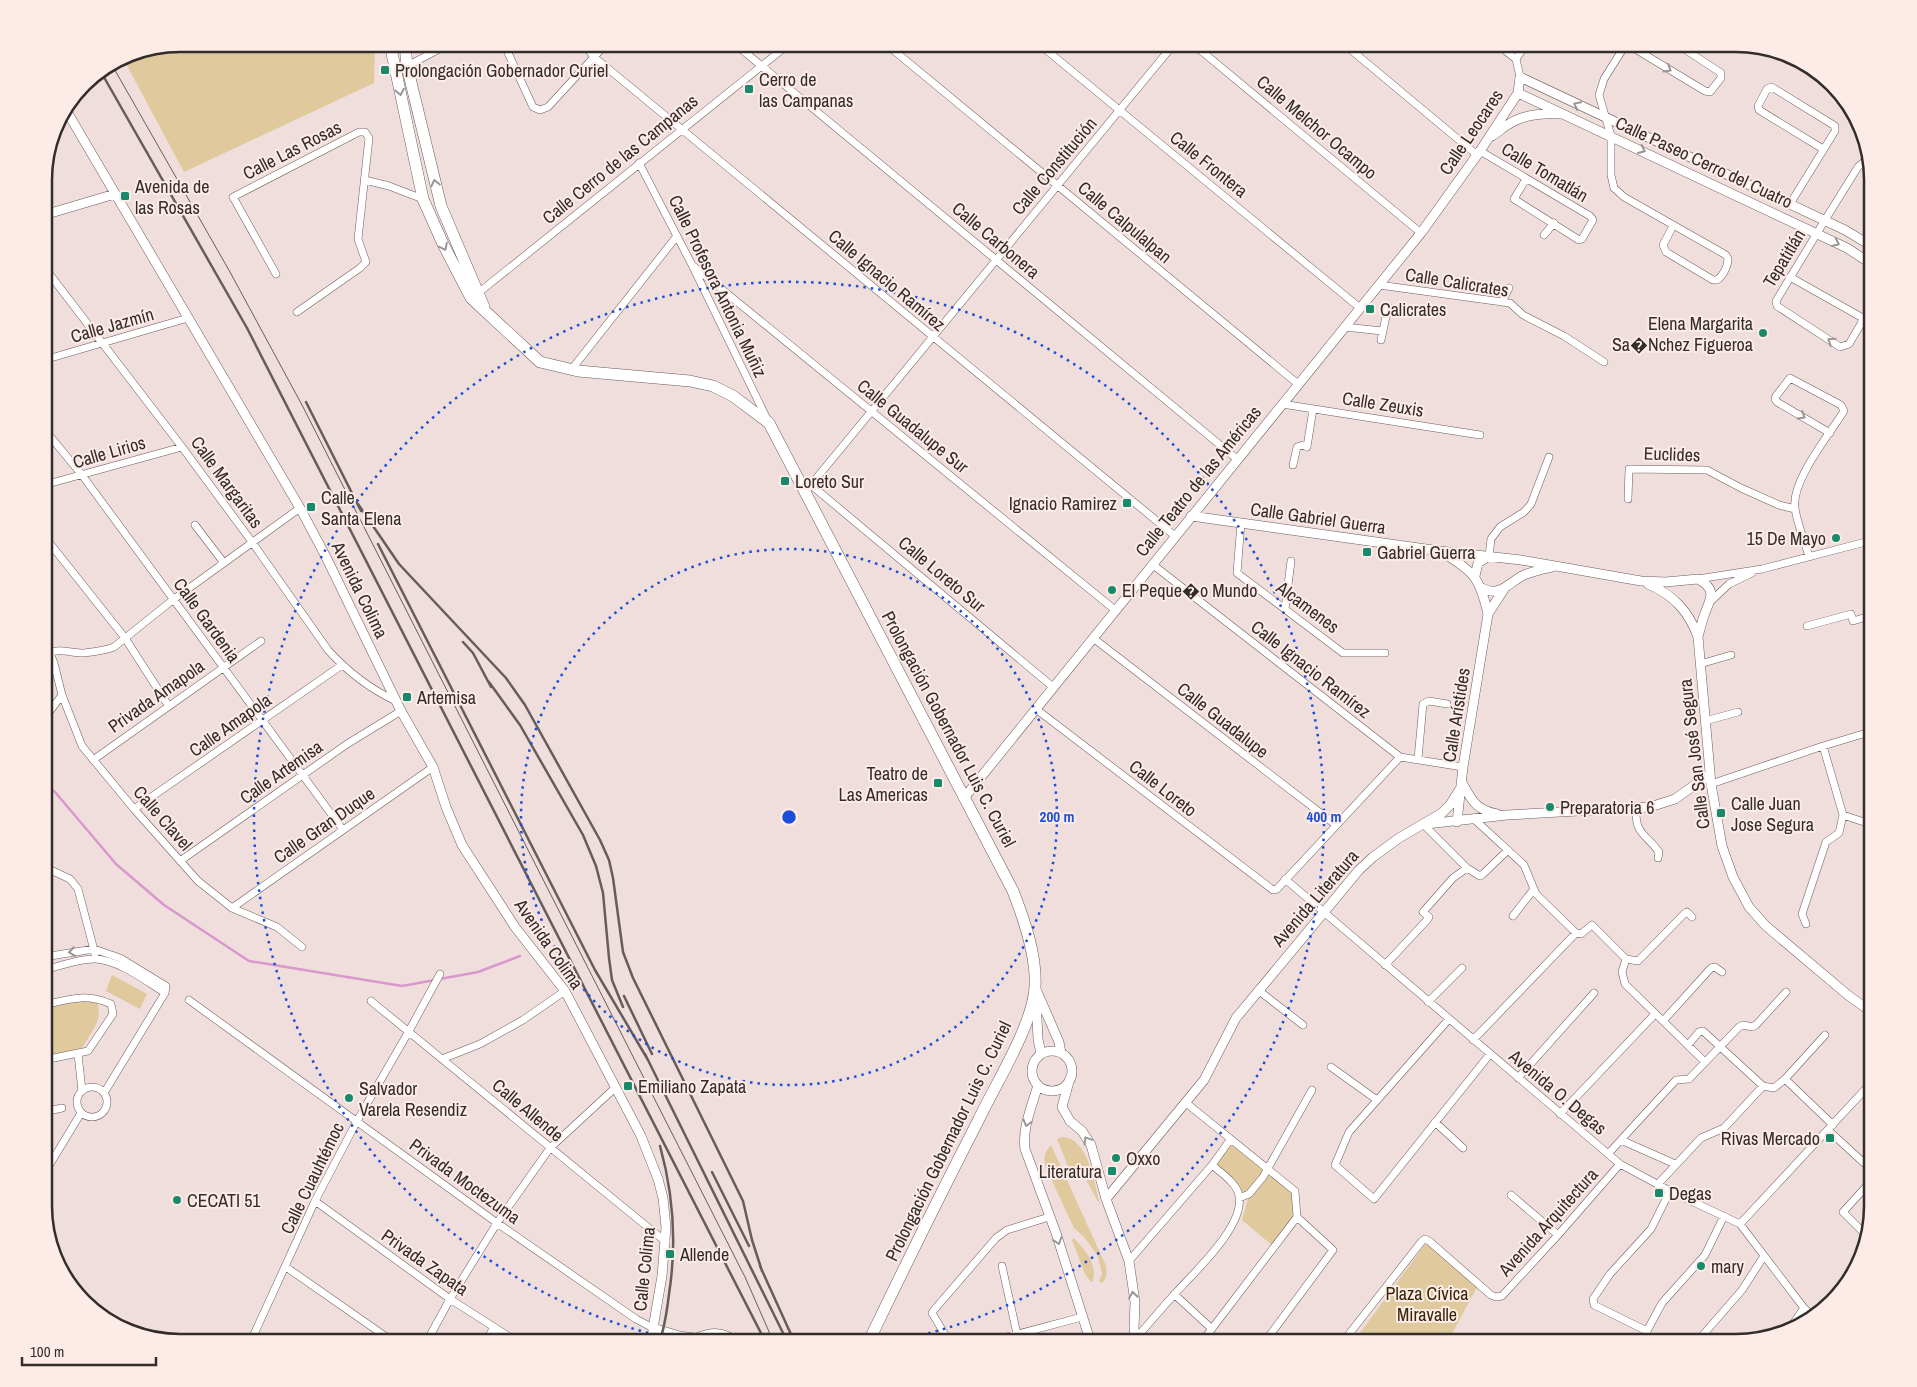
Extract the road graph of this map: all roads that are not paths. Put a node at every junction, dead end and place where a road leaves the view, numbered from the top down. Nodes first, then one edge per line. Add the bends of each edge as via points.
1 (1049, 52) edge
2 (1167, 52) edge
3 (1203, 52) edge
4 (1354, 52) edge
5 (1507, 52) edge
6 (1521, 52) edge
7 (1622, 52) edge
8 (1640, 52) edge
9 (1689, 52) edge
10 (392, 53) edge
11 (406, 53) edge
12 (432, 53) edge
13 (508, 53) edge
14 (590, 53) edge
15 (599, 53) edge
16 (746, 53) edge
17 (777, 53) edge
18 (896, 53) edge
19 (594, 58) junction
20 (1516, 59) junction
21 (762, 65) junction
22 (407, 66) junction
23 (1520, 77) junction
24 (1518, 93) junction
25 (1120, 110) junction
26 (1566, 115) junction
27 (70, 117) edge
28 (1604, 118) junction
29 (681, 130) junction
30 (1611, 136) junction
31 (1488, 139) junction
32 (1823, 149) junction
33 (1478, 153) junction
34 (640, 163) junction
35 (1863, 163) edge
36 (1526, 179) junction
37 (365, 180) junction
38 (1057, 186) junction
39 (115, 194) junction
40 (423, 199) junction
41 (1790, 204) junction
42 (53, 212) edge
43 (1825, 220) junction
44 (1554, 223) junction
45 (1673, 226) junction
46 (1421, 233) junction
47 (1816, 233) junction
48 (1544, 235) dead end
49 (677, 236) junction
50 (1864, 242) edge
51 (1864, 259) edge
52 (996, 260) junction
53 (692, 264) junction
54 (276, 274) dead end
55 (1790, 277) junction
56 (53, 279) edge
57 (1379, 285) junction
58 (1509, 288) dead end
59 (474, 296) junction
60 (1502, 302) junction
61 (1360, 308) junction
62 (1388, 308) dead end
63 (297, 312) dead end
64 (188, 318) junction
65 (1345, 326) junction
66 (1382, 330) junction
67 (932, 337) junction
68 (1381, 340) dead end
69 (102, 344) junction
70 (53, 358) edge
71 (1604, 362) dead end
72 (571, 370) junction
73 (1298, 384) junction
74 (1282, 404) junction
75 (1313, 409) junction
76 (871, 411) junction
77 (769, 423) junction
78 (1830, 433) junction
79 (1480, 434) dead end
80 (53, 440) edge
81 (182, 447) junction
82 (1549, 457) dead end
83 (1237, 459) junction
84 (1293, 465) dead end
85 (82, 475) junction
86 (53, 483) edge
87 (808, 488) junction
88 (1628, 498) dead end
89 (300, 508) junction
90 (1795, 509) junction
91 (1191, 516) junction
92 (1241, 523) junction
93 (195, 525) dead end
94 (1174, 536) junction
95 (252, 542) junction
96 (1864, 542) edge
97 (53, 547) edge
98 (1440, 551) junction
99 (1489, 556) junction
100 (1809, 557) junction
101 (1521, 560) junction
102 (1291, 562) dead end
103 (224, 563) junction
104 (1152, 564) junction
105 (1554, 566) junction
106 (1762, 569) junction
107 (1524, 575) junction
108 (1475, 576) junction
109 (1698, 579) junction
110 (1681, 580) junction
111 (1641, 581) junction
112 (1482, 588) junction
113 (1504, 589) junction
114 (174, 599) junction
115 (1676, 600) junction
116 (1712, 601) junction
117 (1285, 608) junction
118 (1115, 610) junction
119 (1706, 610) junction
120 (1686, 611) junction
121 (1488, 614) junction
122 (1864, 618) edge
123 (1807, 626) dead end
124 (1698, 637) junction
125 (125, 638) junction
126 (1093, 638) junction
127 (261, 641) dead end
128 (53, 651) edge
129 (1385, 653) dead end
130 (1730, 655) dead end
131 (54, 664) edge
132 (1700, 664) junction
133 (342, 666) junction
134 (223, 668) junction
135 (1053, 687) junction
136 (62, 695) junction
137 (396, 701) junction
138 (1447, 704) dead end
139 (168, 705) junction
140 (53, 706) edge
141 (1036, 708) junction
142 (401, 712) junction
143 (1738, 712) dead end
144 (262, 721) junction
145 (1705, 721) junction
146 (1864, 734) edge
147 (1822, 746) junction
148 (1400, 757) junction
149 (1418, 759) junction
150 (93, 760) junction
151 (433, 767) junction
152 (1464, 767) junction
153 (1710, 774) junction
154 (303, 775) junction
155 (1711, 784) junction
156 (1461, 785) junction
157 (964, 798) junction
158 (1636, 808) junction
159 (134, 809) junction
160 (1507, 815) junction
161 (1843, 815) junction
162 (1474, 820) junction
163 (1457, 822) junction
164 (1864, 822) edge
165 (1423, 824) junction
166 (1336, 825) junction
167 (343, 830) junction
168 (1508, 850) junction
169 (1658, 858) dead end
170 (180, 861) junction
171 (1467, 868) junction
172 (53, 871) edge
173 (1285, 879) junction
174 (1534, 889) junction
175 (232, 908) junction
176 (1323, 913) junction
177 (1513, 916) dead end
178 (1692, 917) dead end
179 (1806, 924) dead end
180 (1579, 933) junction
181 (302, 947) dead end
182 (94, 949) junction
183 (53, 956) edge
184 (95, 959) junction
185 (1626, 959) junction
186 (1385, 965) junction
187 (53, 968) edge
188 (1462, 968) dead end
189 (1722, 972) dead end
190 (440, 974) dead end
191 (1035, 987) junction
192 (1258, 990) junction
193 (564, 991) junction
194 (1786, 992) dead end
195 (165, 993) junction
196 (1594, 993) dead end
197 (189, 1000) dead end
198 (371, 1001) dead end
199 (1428, 1002) junction
200 (53, 1003) edge
201 (1864, 1006) edge
202 (1655, 1014) junction
203 (1449, 1019) junction
204 (1663, 1021) junction
205 (1303, 1025) dead end
206 (409, 1031) junction
207 (1825, 1035) dead end
208 (1473, 1040) junction
209 (1688, 1045) junction
210 (1720, 1046) junction
211 (1061, 1053) junction
212 (78, 1054) junction
213 (1041, 1054) junction
214 (1490, 1054) junction
215 (53, 1058) edge
216 (442, 1059) junction
217 (1705, 1062) junction
218 (1331, 1067) dead end
219 (1070, 1078) junction
220 (1518, 1078) junction
221 (1785, 1079) junction
222 (1038, 1085) junction
223 (1763, 1086) junction
224 (616, 1087) junction
225 (1312, 1090) dead end
226 (82, 1091) junction
227 (1864, 1091) edge
228 (104, 1093) junction
229 (1377, 1100) junction
230 (1185, 1102) junction
231 (62, 1108) dead end
232 (53, 1110) edge
233 (81, 1113) junction
234 (1560, 1114) junction
235 (357, 1121) junction
236 (1435, 1122) junction
237 (1830, 1127) junction
238 (1230, 1140) junction
239 (1621, 1140) junction
240 (550, 1148) junction
241 (1463, 1148) dead end
242 (1608, 1154) junction
243 (53, 1159) edge
244 (1864, 1163) edge
245 (1620, 1164) junction
246 (1675, 1164) junction
247 (1212, 1165) junction
248 (1268, 1168) junction
249 (1658, 1184) junction
250 (1864, 1189) edge
251 (1670, 1191) junction
252 (1511, 1195) dead end
253 (1239, 1198) junction
254 (1106, 1199) junction
255 (315, 1201) junction
256 (1724, 1216) junction
257 (1049, 1217) junction
258 (1297, 1217) junction
259 (497, 1223) junction
260 (1740, 1224) junction
261 (1862, 1231) edge
262 (1558, 1235) junction
263 (666, 1242) junction
264 (1764, 1256) junction
265 (1129, 1261) junction
266 (1002, 1266) dead end
267 (286, 1267) junction
268 (1174, 1294) junction
269 (450, 1299) junction
270 (1804, 1308) junction
271 (1809, 1312) edge
272 (1082, 1317) junction
273 (1796, 1319) edge
274 (494, 1327) junction
275 (653, 1328) junction
276 (1212, 1329) junction
277 (669, 1333) joint
278 (254, 1334) edge
279 (382, 1334) edge
280 (431, 1334) edge
281 (490, 1334) edge
282 (505, 1334) edge
283 (651, 1334) edge
284 (673, 1334) edge
285 (705, 1334) edge
286 (723, 1334) edge
287 (872, 1334) edge
288 (945, 1334) edge
289 (1016, 1334) joint
290 (1088, 1334) edge
291 (1135, 1334) edge
292 (1141, 1334) edge
293 (1208, 1334) edge
294 (1271, 1334) edge
295 (1350, 1334) edge
296 (1704, 1334) edge

1 - 25 street, Calle Frontera
2 - 25 street, Calle Constitución
3 - 46 street, Calle Melchor Ocampo
4 - 33 street, Calle Tomatlán
5 - 20 street
6 - 20 street
7 - 28 street via 1604,79 1599,95
8 -> 9 street via 1710,92 1721,78 1721,73
10 -> 40 main road, Prolongación Gobernador Luis C. Curiel
11 - 22 main road, Prolongación Gobernador Luis C. Curiel
12 - 22 street
13 - 19 street via 533,107 540,110 548,107
14 - 19 street, Calle Ignacio Ramírez
15 - 19 street
16 - 21 street, Calle Carbonera
17 - 21 street, Calle Cerro de las Campanas
18 - 38 street, Calle Calpulalpan
19 - 29 street, Calle Ignacio Ramírez
20 - 23 street, Calle Leocares
21 - 29 street, Calle Cerro de las Campanas
21 - 52 street, Calle Carbonera
59 -> 22 main road, Prolongación Gobernador Luis C. Curiel via 441,206
23 - 24 street, Calle Leocares
28 -> 23 street, Calle Paseo Cerro del Cuatro
24 - 26 street, Calle Paseo Cerro del Cuatro
24 - 31 street, Calle Leocares
25 - 38 street, Calle Constitución
25 - 61 street, Calle Frontera
26 - 30 street, Calle Paseo Cerro del Cuatro
26 - 31 street via 1534,114 1508,124
27 - 39 street, Avenida Colima
28 - 30 street
28 - 41 street, Calle Paseo Cerro del Cuatro
29 - 34 street, Calle Cerro de las Campanas
29 - 67 street, Calle Ignacio Ramírez
30 - 45 street via 1614,188
30 -> 47 street, Calle Paseo Cerro del Cuatro
31 - 33 street, Calle Leocares
32 - 32 street via 1836,126 1772,87 1767,90 1758,106 1762,114
32 - 41 street
33 - 36 street, Calle Tomatlán
33 - 46 street, Calle Leocares
34 - 49 street, Calle Profesora Antonia Muñiz
34 - 59 street, Calle Cerro de las Campanas
35 - 43 street, Tepatitlán
36 - 44 street via 1514,199
36 - 44 street, Calle Tomatlán via 1593,220 1585,236 1579,240
37 - 40 street
37 - 54 street, Calle Las Rosas via 369,138 365,132 359,132 233,197
37 - 63 street via 358,239 366,262
38 - 52 street, Calle Constitución
38 - 73 street, Calle Calpulalpan
39 - 42 street
39 - 64 street, Avenida Colima
40 -> 59 main road, Prolongación Gobernador Luis C. Curiel via 443,244
41 - 43 street, Calle Paseo Cerro del Cuatro
43 - 47 street, Tepatitlán
43 - 50 street, Calle Paseo Cerro del Cuatro
44 - 48 street
45 - 45 street via 1726,255 1728,263 1720,278 1713,280 1666,252 1662,245
46 - 57 street, Calle Teatro de las Américas
47 -> 51 street, Calle Paseo Cerro del Cuatro
47 - 55 street, Tepatitlán
49 - 53 street, Calle Profesora Antonia Muñiz
49 - 72 street
52 - 67 street, Calle Constitución
52 - 83 street, Calle Carbonera
53 - 76 street, Calle Guadalupe Sur
53 - 77 street, Calle Profesora Antonia Muñiz
55 -> 55 street, Tepatitlán via 1862,319 1849,344 1840,347 1777,306 1776,300
56 - 69 street, Calle Margaritas
57 - 60 street, Calle Calicrates
57 - 61 street, Calle Teatro de las Américas
58 - 60 street
59 - 72 main road, Prolongación Gobernador Luis C. Curiel via 488,316 540,362
60 - 71 street, Calle Calicrates via 1510,303 1523,315
61 - 65 street, Calle Teatro de las Américas
62 - 66 street
64 - 69 street, Calle Jazmín
64 - 89 street, Avenida Colima
65 - 66 street
65 - 73 street, Calle Teatro de las Américas
66 - 68 street
67 - 76 street, Calle Constitución
67 - 94 street, Calle Ignacio Ramírez
69 - 70 street, Calle Jazmín
69 - 81 street, Calle Margaritas
72 - 77 main road, Prolongación Gobernador Luis C. Curiel via 713,386 734,396
73 - 74 street, Calle Teatro de las Américas
74 - 75 street, Calle Zeuxis
74 - 83 street, Calle Teatro de las Américas
75 - 79 street, Calle Zeuxis
75 - 84 street via 1307,447 1297,447
76 - 87 street, Calle Constitución
76 - 118 street, Calle Guadalupe Sur
77 - 87 main road, Prolongación Gobernador Luis C. Curiel
78 -> 78 street via 1844,412 1841,405 1790,378 1775,398 1777,402
78 - 90 street via 1796,490
80 - 85 street, Calle Gardenia
81 - 85 street, Calle Lirios
81 - 95 street, Calle Margaritas
82 - 99 street via 1531,504 1500,527 1491,539
83 - 91 street, Calle Teatro de las Américas
85 - 86 street, Calle Lirios
85 - 114 street, Calle Gardenia
87 - 135 street, Calle Loreto Sur
87 - 157 main road, Prolongación Gobernador Luis C. Curiel
88 - 90 street, Euclides via 1629,469 1707,470 1779,505
89 - 95 street
89 - 137 street, Avenida Colima
90 - 100 street
91 - 92 street, Calle Gabriel Guerra
91 - 94 street, Calle Teatro de las Américas
92 - 98 street, Calle Gabriel Guerra
92 - 117 street, Alcamenes via 1237,573
93 - 103 street
94 - 104 street, Calle Teatro de las Américas
95 - 103 street
95 - 133 street, Calle Margaritas
96 - 100 street
97 - 125 street
98 - 99 street, Calle Gabriel Guerra
98 - 108 street, Calle Gabriel Guerra
99 - 101 street, Calle Gabriel Guerra
99 - 108 street via 1478,563
100 - 106 street
101 - 105 street, Calle Gabriel Guerra
101 - 107 street
102 - 117 street
103 - 114 street
104 - 118 street, Calle Teatro de las Américas
104 - 148 street, Calle Ignacio Ramírez
105 - 107 street, Calle Gabriel Guerra
105 - 111 street, Calle Gabriel Guerra
106 - 109 street
106 - 116 street via 1729,584
107 - 113 street, Calle Gabriel Guerra
108 - 112 street, Calle Gabriel Guerra
109 - 110 street
109 - 116 street via 1708,588
110 - 111 street, Calle Gabriel Guerra
110 - 115 street
111 - 115 street, Calle Gabriel Guerra
112 - 113 street via 1492,592
112 - 121 street, Calle Arístides
113 - 121 street, Calle Arístides
114 - 125 street
114 - 134 street, Calle Gardenia
115 - 120 street, Calle Gabriel Guerra
116 - 119 street, Calle San José Segura
117 - 129 street, Alcamenes via 1344,653
118 - 126 street, Calle Teatro de las Américas
119 - 120 street via 1698,615
119 - 124 street, Calle San José Segura
120 - 124 street, Calle San José Segura
121 - 152 street, Calle Arístides
122 - 123 street via 1853,621 1851,614
124 - 132 street, Calle San José Segura
125 - 128 street via 107,650
125 - 139 street
126 - 135 street, Calle Teatro de las Américas
126 - 166 street, Calle Guadalupe
127 - 134 street, Privada Amapola
130 - 132 street
131 - 136 street, Calle Clavel
132 - 145 street, Calle San José Segura
133 - 137 street, Calle Margaritas
133 - 144 street, Calle Amapola
134 - 139 street, Privada Amapola
134 - 144 street, Calle Gardenia
135 - 141 street, Calle Teatro de las Américas
136 - 140 street
136 - 150 street, Calle Clavel via 78,737
137 - 142 street, Avenida Colima
138 - 149 street via 1429,701 1423,704
139 - 150 street, Privada Amapola
141 - 157 street, Calle Teatro de las Américas
141 - 173 street, Calle Loreto via 1273,890
142 - 151 street, Avenida Colima
142 - 154 street, Calle Artemisa
143 - 145 street
144 - 154 street, Calle Gardenia
144 - 159 street, Calle Amapola
145 - 153 street, Calle San José Segura
146 - 147 street
147 - 155 street
147 - 161 street
148 - 149 street
148 - 166 street
149 - 152 street
150 - 159 street, Calle Clavel
151 - 167 street, Calle Gran Duque
151 - 193 street, Avenida Colima via 462,845 515,927
152 - 156 street, Calle Arístides
153 - 155 street, Calle San José Segura
153 - 158 street via 1675,799
154 - 167 street, Calle Gardenia
154 - 170 street, Calle Artemisa
155 - 201 street, Calle San José Segura via 1722,846 1749,907 1811,965
156 - 160 street via 1484,811
156 - 163 street, Calle Arístides
156 - 165 street, Avenida Literatura via 1450,805
157 - 191 main road, Prolongación Gobernador Luis C. Curiel via 1025,920
158 - 160 street
158 - 169 street via 1636,823 1659,852
159 - 170 street, Calle Clavel
160 - 162 street
161 - 164 street
161 - 179 street via 1839,833 1826,842 1802,914
162 - 163 street
162 - 168 street
163 - 165 street
165 - 171 street
165 - 176 street, Avenida Literatura via 1373,857
166 - 173 street
167 - 175 street, Calle Gran Duque
168 - 171 street via 1480,876
168 - 174 street via 1524,865
170 - 175 street, Calle Clavel via 198,881
171 - 186 street via 1452,878 1426,908 1423,912 1429,917 1427,920
172 - 182 street via 70,879 78,889
173 - 176 street, Avenida O. Degas
174 - 177 street
174 - 180 street
175 - 181 street, Calle Clavel via 277,927
176 - 186 street, Avenida O. Degas
176 - 192 street, Avenida Literatura
178 - 185 street via 1687,912 1684,914 1638,961
180 - 185 street via 1592,925
180 - 208 street
182 -> 183 street
182 - 184 street
182 - 195 street via 120,958 165,984
184 - 187 street
184 - 195 street via 121,967
185 - 202 street via 1622,972 1625,984
186 - 199 street, Avenida O. Degas
188 - 199 street
189 - 204 street via 1711,968
190 - 206 street, Calle Cuauhtémoc
191 - 211 street
191 - 213 street
191 - 287 main road, Prolongación Gobernador Luis C. Curiel via 1021,1035
192 - 205 street
192 - 230 street, Avenida Literatura via 1236,1018 1204,1080
193 - 216 street via 480,1044
193 - 224 street, Avenida Colima
194 - 210 street via 1756,1025 1752,1028 1739,1026
195 - 228 street
196 - 220 street
197 - 235 street, Privada Moctezuma
198 - 206 street, Calle Allende
199 - 203 street, Avenida O. Degas
200 - 212 street via 79,997 97,998 111,1004 113,1014 88,1051
202 - 204 street
202 - 234 street
203 - 208 street, Avenida O. Degas
203 - 229 street
204 - 209 street
206 - 216 street, Calle Allende
206 - 235 street, Calle Cuauhtémoc
207 - 221 street
208 - 214 street, Avenida O. Degas
209 - 210 street via 1703,1031
209 - 217 street
210 - 217 street
210 - 223 street
211 - 213 street
211 - 219 street via 1072,1066
212 - 215 street
212 - 226 street
213 - 222 street via 1032,1066
214 - 220 street, Avenida O. Degas
214 - 236 street
216 - 240 street, Calle Allende
217 - 239 street via 1689,1079 1676,1080
218 - 229 street
219 - 222 street via 1062,1088 1055,1090
254 -> 219 street via 1091,1145 1063,1111
220 - 234 street, Avenida O. Degas
221 - 223 street via 1774,1088
221 - 237 street
222 -> 257 street via 1024,1142 1028,1162
223 - 246 street via 1724,1128 1701,1138
224 - 240 street
224 - 263 street, Calle Colima via 658,1179 663,1198
225 - 248 street
226 - 228 street via 96,1087
226 - 233 street via 77,1099
227 - 237 street
228 - 233 street via 107,1102 104,1112 90,1117
229 - 236 street via 1349,1132 1335,1165 1374,1199
230 - 238 street
230 - 254 street, Avenida Literatura
231 - 232 street
233 - 243 street
234 - 242 street, Avenida O. Degas
235 - 255 street, Calle Cuauhtémoc
235 - 259 street, Privada Moctezuma
236 - 241 street
237 - 244 street
237 - 260 street
238 - 247 street
238 - 248 street
239 - 242 street
239 - 246 street
240 - 259 street
240 - 263 street, Calle Allende
242 - 245 street, Avenida O. Degas
245 - 249 street, Avenida O. Degas
245 - 262 street, Avenida Arquitectura
246 - 249 street
247 - 253 street via 1232,1182
247 - 265 street
248 - 253 street via 1256,1188
248 - 258 street via 1296,1191
249 - 251 street, Avenida O. Degas
250 - 261 street via 1843,1212
251 - 256 street, Avenida O. Degas
251 - 256 street via 1651,1229 1610,1274 1593,1299 1594,1305 1647,1331 1662,1303 1705,1255
252 - 262 street
253 - 268 street via 1231,1226 1211,1256
254 - 265 street
255 - 267 street, Calle Cuauhtémoc
255 - 269 street, Privada Zapata
256 - 260 street, Avenida O. Degas
257 -> 272 street
257 - 288 street via 1007,1230 996,1238 932,1313
258 - 276 street
258 - 294 street via 1333,1250
259 - 269 street
259 - 275 street, Privada Moctezuma
260 - 264 street, Avenida O. Degas
262 - 295 street, Avenida Arquitectura via 1502,1296 1496,1297 1425,1239
263 - 275 street, Calle Colima
264 - 270 street, Avenida O. Degas
264 - 296 street via 1742,1290
291 -> 265 street via 1135,1302
266 - 289 street
267 - 278 street, Calle Cuauhtémoc
267 - 279 street
268 - 276 street
268 - 292 street
269 - 274 street, Privada Zapata
269 - 280 street
270 - 271 street, Avenida O. Degas
270 - 273 street
272 - 289 street
272 - 290 street
274 - 281 street
274 - 282 street, Privada Zapata
275 - 277 street
275 - 283 street, Calle Colima
276 - 293 street
277 - 284 street
285 - 286 street

